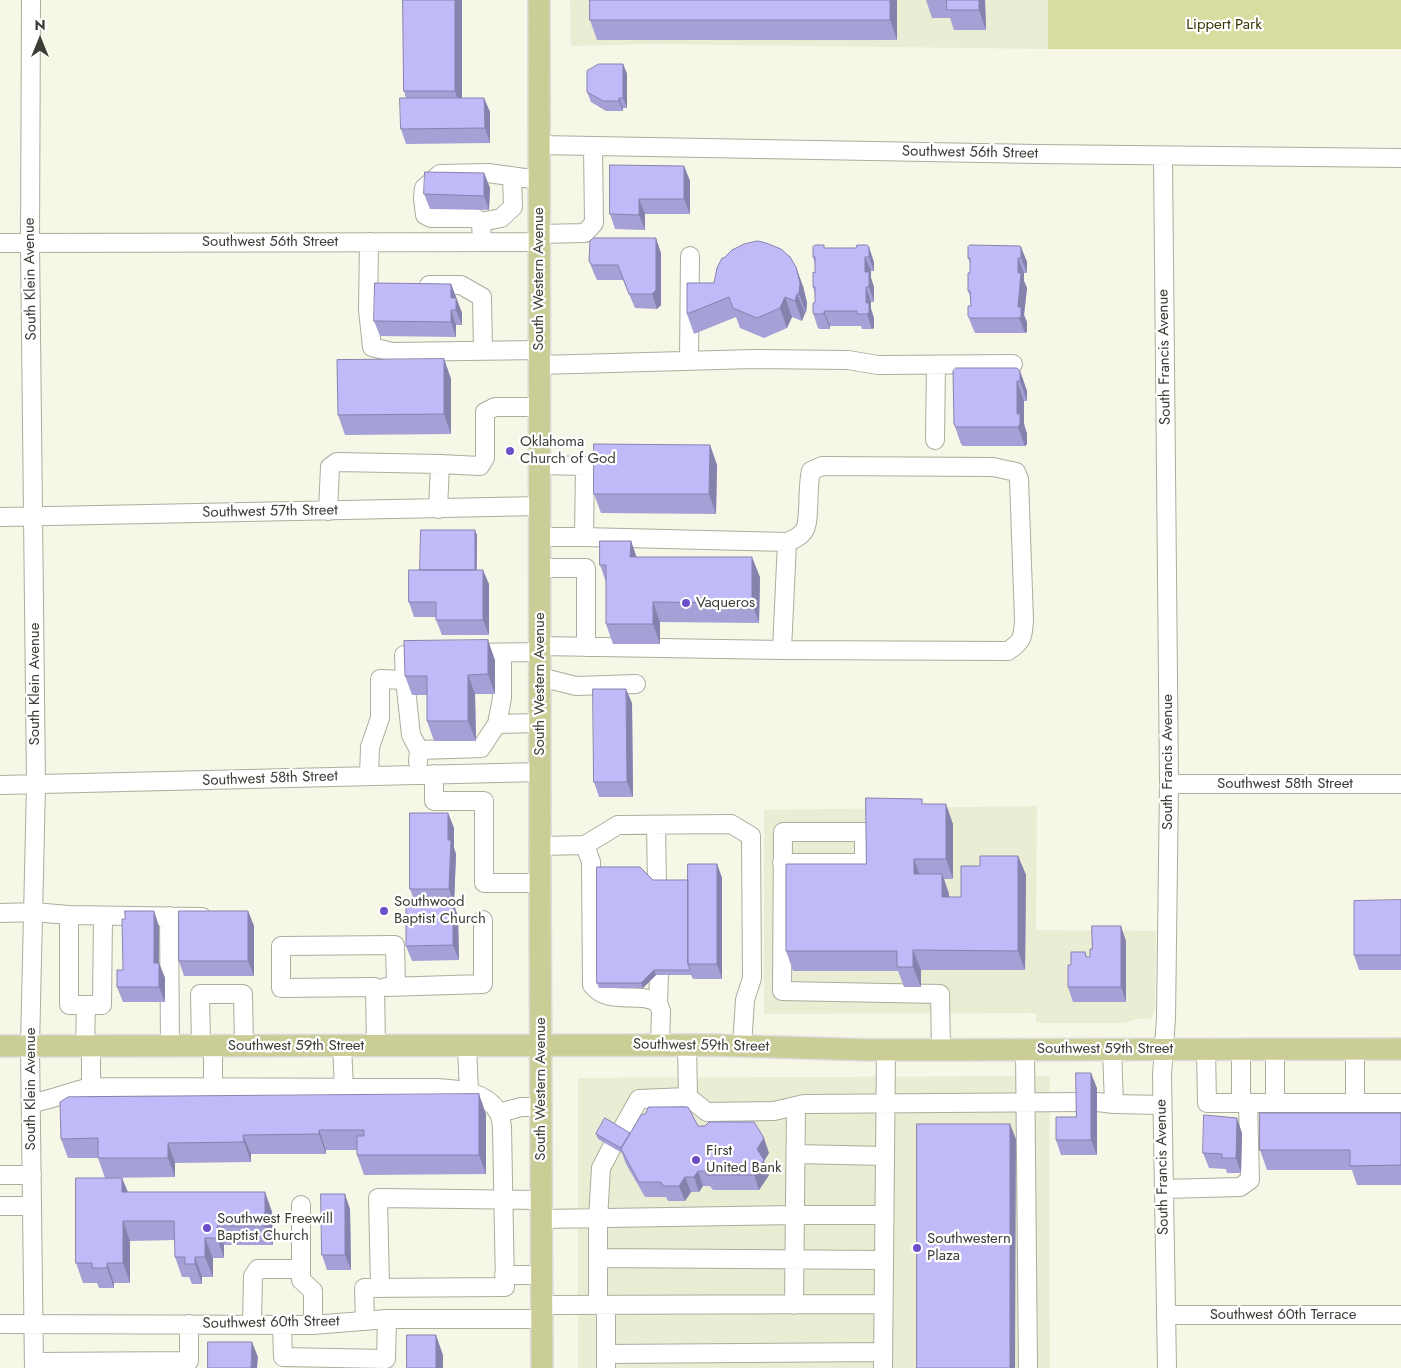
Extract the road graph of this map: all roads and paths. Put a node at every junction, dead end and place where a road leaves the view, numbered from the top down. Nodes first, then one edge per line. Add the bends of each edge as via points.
1 (31, 0) edge
2 (539, 0) edge
3 (539, 145) junction
4 (593, 146) junction
5 (1163, 156) junction
6 (1401, 158) edge
7 (512, 176) junction
8 (539, 180) junction
9 (438, 218) junction
10 (481, 222) junction
11 (539, 238) junction
12 (369, 242) junction
13 (437, 242) junction
14 (482, 242) junction
15 (0, 243) edge
16 (30, 243) junction
17 (690, 256) dead end
18 (369, 284) junction
19 (387, 284) edge
20 (415, 284) edge
21 (483, 351) junction
22 (540, 358) junction
23 (689, 361) junction
24 (1013, 364) dead end
25 (936, 365) junction
26 (540, 407) junction
27 (935, 440) dead end
28 (440, 464) junction
29 (540, 465) junction
30 (540, 506) junction
31 (438, 509) junction
32 (328, 511) junction
33 (0, 517) edge
34 (34, 517) junction
35 (540, 537) junction
36 (584, 537) junction
37 (786, 542) junction
38 (540, 568) junction
39 (586, 647) junction
40 (540, 649) junction
41 (782, 650) junction
42 (502, 653) junction
43 (540, 677) junction
44 (405, 680) junction
45 (636, 684) dead end
46 (540, 723) junction
47 (497, 724) junction
48 (419, 750) junction
49 (540, 772) junction
50 (426, 775) junction
51 (369, 776) junction
52 (1169, 784) junction
53 (1401, 784) edge
54 (0, 785) edge
55 (36, 785) junction
56 (656, 825) junction
57 (585, 845) junction
58 (540, 846) junction
59 (782, 863) junction
60 (540, 883) junction
61 (657, 885) edge
62 (0, 912) edge
63 (33, 912) junction
64 (69, 916) junction
65 (103, 916) junction
66 (169, 916) junction
67 (219, 917) edge
68 (483, 920) dead end
69 (659, 975) edge
70 (396, 986) junction
71 (375, 987) junction
72 (658, 1003) junction
73 (86, 1005) junction
74 (660, 1045) junction
75 (687, 1045) junction
76 (0, 1046) edge
77 (30, 1046) junction
78 (88, 1046) junction
79 (170, 1046) junction
80 (207, 1046) junction
81 (244, 1046) junction
82 (342, 1046) junction
83 (376, 1046) junction
84 (468, 1046) junction
85 (540, 1046) junction
86 (742, 1046) junction
87 (1164, 1049) junction
88 (1206, 1049) junction
89 (1275, 1049) junction
90 (1355, 1049) junction
91 (1401, 1049) edge
92 (886, 1050) junction
93 (941, 1050) junction
94 (1025, 1050) junction
95 (1112, 1050) junction
96 (1241, 1050) junction
97 (91, 1087) junction
98 (214, 1087) junction
99 (344, 1088) junction
100 (469, 1092) junction
101 (688, 1097) junction
102 (1026, 1102) junction
103 (1098, 1102) junction
104 (31, 1103) junction
105 (886, 1103) junction
106 (1245, 1103) junction
107 (1275, 1103) junction
108 (1355, 1104) junction
109 (1401, 1104) edge
110 (1162, 1105) junction
111 (796, 1106) junction
112 (541, 1107) junction
113 (499, 1113) junction
114 (621, 1131) edge
115 (612, 1147) edge
116 (796, 1154) junction
117 (885, 1156) junction
118 (0, 1176) edge
119 (32, 1176) junction
120 (1164, 1189) junction
121 (504, 1201) junction
122 (301, 1205) dead end
123 (0, 1206) edge
124 (32, 1206) junction
125 (541, 1210) junction
126 (795, 1215) junction
127 (884, 1215) junction
128 (598, 1219) junction
129 (598, 1258) junction
130 (795, 1259) junction
131 (884, 1260) junction
132 (301, 1268) junction
133 (504, 1275) junction
134 (542, 1275) junction
135 (380, 1287) junction
136 (884, 1304) junction
137 (602, 1305) junction
138 (794, 1305) junction
139 (542, 1312) junction
140 (1166, 1315) junction
141 (1401, 1315) edge
142 (387, 1319) junction
143 (365, 1321) junction
144 (34, 1323) junction
145 (0, 1324) edge
146 (189, 1324) junction
147 (252, 1324) junction
148 (282, 1324) junction
149 (313, 1324) junction
150 (883, 1360) edge
151 (606, 1361) edge
152 (34, 1365) edge
153 (542, 1368) edge
154 (1028, 1368) edge
155 (1167, 1368) edge

1 - 16 street, South Klein Avenue
2 - 3 main road, South Western Avenue
3 - 4 street, Southwest 56th Street
3 - 8 main road, South Western Avenue
4 - 5 street, Southwest 56th Street
4 - 11 street, Southwest 56th Street via 594,223 584,233
5 - 6 street, Southwest 56th Street
5 - 52 street, South Francis Avenue
7 - 8 street
7 - 9 street via 440,174 424,188 423,198 424,215
7 - 10 street via 513,207 501,218
8 - 11 main road, South Western Avenue
9 - 10 street via 476,218
9 - 13 street
10 - 14 street
11 - 14 street, Southwest 56th Street
11 - 22 main road, South Western Avenue
12 - 13 street, Southwest 56th Street
12 - 16 street, Southwest 56th Street
12 - 18 street
13 - 14 street, Southwest 56th Street
15 - 16 street, Southwest 56th Street
16 - 34 street, South Klein Avenue
17 - 23 street
18 - 19 street
18 - 21 street via 372,347 392,352
20 - 21 street via 461,285 482,297
21 - 22 street
22 - 23 street
22 - 26 main road, South Western Avenue
23 - 25 street via 848,360 878,365
24 - 25 street
25 - 27 street
26 - 28 street via 495,407 485,412 485,458 480,466
26 - 29 main road, South Western Avenue
28 - 31 street
28 - 32 street via 337,462 330,468
29 - 30 main road, South Western Avenue
29 - 36 street via 585,466
30 - 31 street, Southwest 57th Street
30 - 35 main road, South Western Avenue
31 - 32 street, Southwest 57th Street
32 - 34 street, Southwest 57th Street
33 - 34 street, Southwest 57th Street
34 - 55 street, South Klein Avenue
35 - 36 street
35 - 38 main road, South Western Avenue
36 - 37 street
37 - 41 street
37 - 41 street via 799,537 806,527 808,480 811,470 822,466 993,467 1016,472 1019,479 1024,620 1023,638 1018,645 1008,651
38 - 39 street via 586,568
38 - 40 main road, South Western Avenue
39 - 40 street
39 - 41 street
40 - 42 street
40 - 43 main road, South Western Avenue
42 - 44 street via 404,655
42 - 47 street via 502,698
43 - 45 street via 576,686
43 - 46 main road, South Western Avenue
44 - 48 street via 411,735
44 - 51 street via 380,680 380,718 370,747
46 - 47 street
46 - 49 main road, South Western Avenue
47 - 48 street via 481,748
48 - 50 street
49 - 50 street, Southwest 58th Street
49 - 58 main road, South Western Avenue
50 - 51 street, Southwest 58th Street
50 - 60 street via 434,801 484,801 484,884
51 - 55 street, Southwest 58th Street
52 - 53 street, Southwest 58th Street
52 - 87 street, South Francis Avenue
54 - 55 street, Southwest 58th Street
55 - 63 street, South Klein Avenue
56 - 57 street via 618,825
56 - 61 street
56 - 86 street via 731,824 751,836 752,978 745,1000
57 - 58 street
57 - 72 street via 595,892 592,985 605,996 651,998
58 - 60 main road, South Western Avenue
59 - 59 street via 783,832 864,832 864,863
59 - 93 street via 782,991 940,994
60 - 85 main road, South Western Avenue
62 - 63 street
63 - 64 street
63 - 77 street, South Klein Avenue
64 - 65 street
64 - 73 street via 70,1005
65 - 66 street
65 - 73 street via 102,1005
66 - 67 street
66 - 79 street
68 - 70 street via 483,984
69 - 72 street
70 - 71 street
70 - 71 street via 395,945 281,946 281,988
71 - 83 street
72 - 74 street via 661,1011
73 - 78 street
74 - 75 main road, Southwest 59th Street
74 - 85 main road, Southwest 59th Street
75 - 86 main road, Southwest 59th Street
75 - 101 street
76 - 77 main road, Southwest 59th Street
77 - 78 main road, Southwest 59th Street
77 - 104 street, South Klein Avenue
78 - 79 main road, Southwest 59th Street
78 - 97 street
79 - 80 main road, Southwest 59th Street
80 - 81 main road, Southwest 59th Street
80 - 81 street via 200,994 243,994
80 - 98 street
81 - 82 main road, Southwest 59th Street
82 - 83 main road, Southwest 59th Street
82 - 99 street
83 - 84 main road, Southwest 59th Street
84 - 85 main road, Southwest 59th Street
84 - 100 street
85 - 112 main road, South Western Avenue
86 - 92 main road, Southwest 59th Street
87 - 88 main road, Southwest 59th Street
87 - 95 main road, Southwest 59th Street
87 - 110 street, South Francis Avenue
88 - 96 main road, Southwest 59th Street
88 - 106 street via 1207,1103
89 - 90 main road, Southwest 59th Street
89 - 96 main road, Southwest 59th Street
89 - 107 street
90 - 91 main road, Southwest 59th Street
90 - 108 street
92 - 93 main road, Southwest 59th Street
92 - 105 street
93 - 94 main road, Southwest 59th Street
94 - 95 main road, Southwest 59th Street
94 - 102 street
95 - 103 street
96 - 106 street
97 - 98 street
97 - 104 street
98 - 99 street
99 - 100 street via 452,1088
100 - 113 street via 487,1101
101 - 111 street via 707,1112 774,1111
101 - 114 street via 638,1099
102 - 103 street
102 - 105 street
102 - 154 street
103 - 110 street
104 - 119 street, South Klein Avenue
105 - 111 street
105 - 117 street
106 - 107 street
106 - 120 street via 1250,1180 1240,1186
107 - 108 street
108 - 109 street
110 - 120 street, South Francis Avenue
111 - 116 street
112 - 113 street via 521,1107
112 - 125 main road, South Western Avenue
113 - 121 street
115 - 128 street via 602,1168
116 - 117 street
116 - 126 street
117 - 127 street
118 - 119 street
119 - 124 street, South Klein Avenue
120 - 140 street, South Francis Avenue
121 - 125 street
121 - 133 street
121 - 135 street via 378,1198
122 - 132 street
123 - 124 street
124 - 144 street, South Klein Avenue
125 - 128 street
125 - 134 main road, South Western Avenue
126 - 127 street
126 - 128 street
126 - 130 street
127 - 131 street
128 - 129 street
129 - 130 street
129 - 137 street
130 - 131 street
130 - 138 street
131 - 136 street
132 - 147 street via 258,1269 253,1276
132 - 149 street via 301,1280 313,1291
133 - 134 street
133 - 135 street via 504,1287
134 - 139 main road, South Western Avenue
135 - 143 street via 364,1288
136 - 138 street, Southwest 60th Street
136 - 150 street
137 - 138 street, Southwest 60th Street
137 - 139 street, Southwest 60th Street
137 - 151 street
139 - 142 street, Southwest 60th Street
139 - 153 main road, South Western Avenue
140 - 141 street, Southwest 60th Terrace
140 - 155 street, South Francis Avenue
142 - 143 street, Southwest 60th Street
142 - 148 street via 386,1359 283,1357
143 - 149 street, Southwest 60th Street
144 - 145 street, Southwest 60th Street
144 - 146 street, Southwest 60th Street
144 - 152 street, South Klein Avenue
146 - 147 street, Southwest 60th Street
146 - 152 street via 189,1361
147 - 148 street, Southwest 60th Street
148 - 149 street, Southwest 60th Street
150 - 151 street

